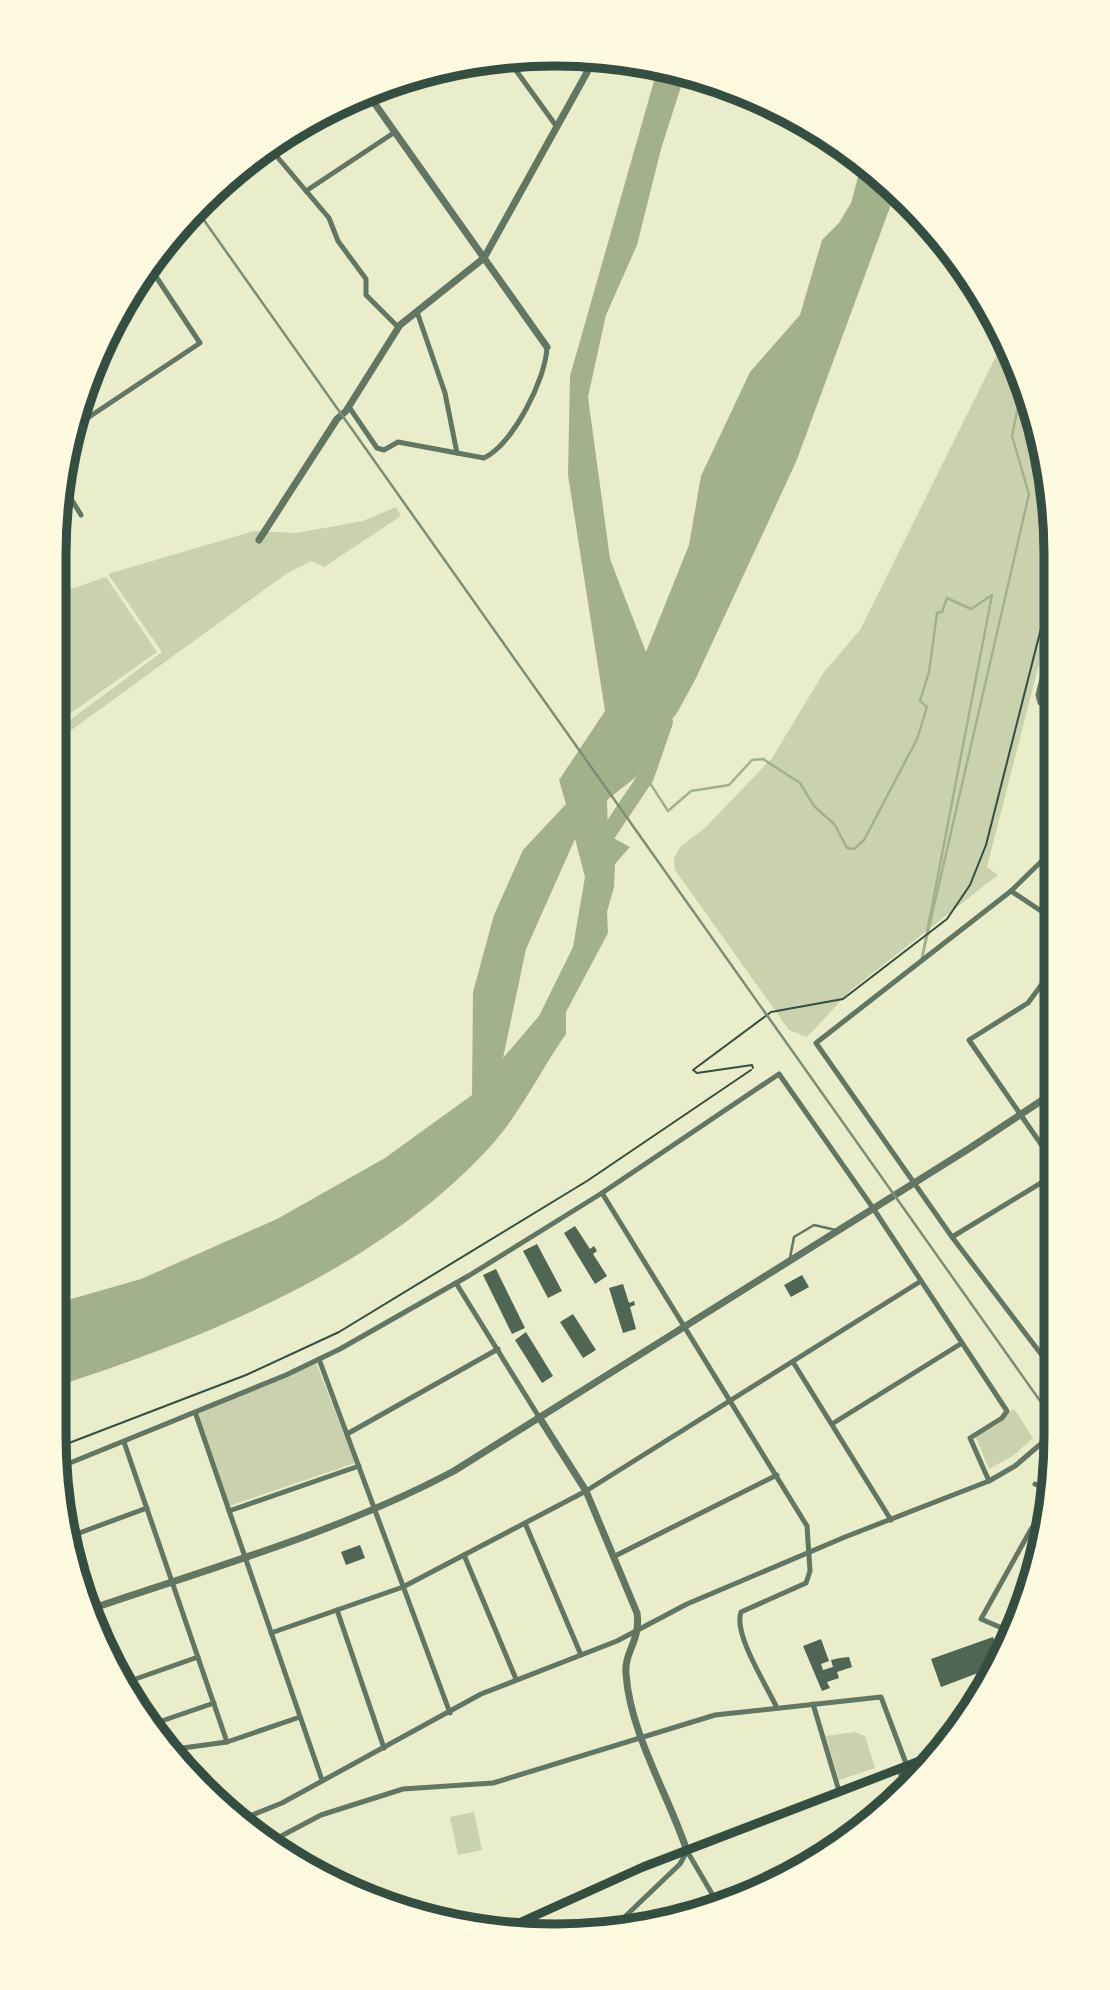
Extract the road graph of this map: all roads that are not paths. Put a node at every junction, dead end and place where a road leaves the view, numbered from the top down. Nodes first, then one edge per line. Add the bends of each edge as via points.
1 (589, 68) edge
2 (515, 69) edge
3 (375, 101) edge
4 (556, 127) junction
5 (395, 132) junction
6 (276, 155) edge
7 (306, 191) junction
8 (484, 258) junction
9 (155, 275) edge
10 (417, 312) junction
11 (398, 327) junction
12 (547, 347) joint
13 (349, 407) junction
14 (86, 419) edge
15 (457, 453) junction
16 (70, 498) edge
17 (81, 515) dead end
18 (259, 540) dead end
19 (1044, 671) edge
20 (1044, 704) edge
21 (1044, 859) edge
22 (1011, 891) junction
23 (1044, 913) edge
24 (1044, 981) edge
25 (1044, 1100) edge
26 (1021, 1115) junction
27 (1044, 1149) edge
28 (1044, 1181) edge
29 (914, 1183) junction
30 (602, 1193) junction
31 (873, 1208) junction
32 (839, 1230) junction
33 (952, 1237) junction
34 (789, 1261) junction
35 (921, 1281) junction
36 (456, 1283) junction
37 (685, 1326) junction
38 (962, 1343) junction
39 (498, 1349) junction
40 (1044, 1358) edge
41 (319, 1359) junction
42 (793, 1362) junction
43 (731, 1400) junction
44 (195, 1412) junction
45 (540, 1417) junction
46 (832, 1423) junction
47 (347, 1434) junction
48 (124, 1442) junction
49 (1044, 1442) edge
50 (68, 1464) edge
51 (359, 1466) junction
52 (777, 1475) junction
53 (989, 1481) junction
54 (1035, 1485) dead end
55 (1040, 1487) edge
56 (586, 1491) junction
57 (147, 1508) junction
58 (376, 1510) junction
59 (229, 1511) junction
60 (891, 1520) junction
61 (525, 1523) junction
62 (1035, 1523) edge
63 (1030, 1531) junction
64 (77, 1534) edge
65 (1033, 1534) edge
66 (810, 1554) junction
67 (464, 1555) junction
68 (244, 1556) junction
69 (613, 1556) junction
70 (172, 1581) junction
71 (404, 1587) junction
72 (98, 1607) edge
73 (337, 1610) junction
74 (639, 1628) junction
75 (1003, 1629) edge
76 (271, 1633) junction
77 (581, 1655) junction
78 (198, 1657) junction
79 (516, 1679) junction
80 (133, 1680) edge
81 (214, 1703) junction
82 (813, 1704) junction
83 (777, 1708) junction
84 (450, 1713) junction
85 (300, 1717) junction
86 (160, 1722) edge
87 (640, 1739) junction
88 (227, 1742) junction
89 (181, 1748) edge
90 (384, 1748) junction
91 (917, 1762) edge
92 (903, 1768) junction
93 (904, 1776) edge
94 (322, 1780) junction
95 (840, 1793) junction
96 (249, 1816) edge
97 (279, 1837) edge
98 (687, 1851) junction
99 (714, 1897) edge
100 (626, 1918) edge
101 (521, 1922) edge

1 - 4 street
2 - 4 street
3 - 5 street
4 - 8 street
5 - 7 street
5 - 8 street
6 - 7 street
7 - 11 street via 329,218 338,241 366,279 366,295
8 - 10 street
8 - 12 street
9 - 14 street via 200,343
10 - 11 street
10 - 15 street via 445,393
11 - 13 street
12 - 15 street via 529,405 506,437 484,458
13 - 15 street via 377,448 384,450 398,442
13 - 18 street
16 - 17 street
19 - 20 street via 1038,695
21 - 22 street
22 - 23 street
22 - 29 street via 816,1043
24 - 26 street via 1028,1003 969,1040
25 - 26 street
26 - 27 street
26 - 29 street
28 - 33 street
29 - 31 street
29 - 33 street
30 - 31 street via 779,1074
30 - 36 street
30 - 37 street
31 - 32 street
31 - 35 street
32 - 34 street
32 - 34 lane via 814,1225 794,1237
33 - 40 street
34 - 37 street
35 - 38 street
35 - 42 street
36 - 39 street
36 - 41 street
37 - 43 street
37 - 45 street
38 - 46 street
38 - 53 street via 1007,1411 970,1438
39 - 45 street
39 - 47 street
41 - 44 street
41 - 47 street
42 - 43 street
42 - 46 street
43 - 52 street
43 - 56 street
44 - 48 street
44 - 59 street
45 - 56 street
45 - 58 street via 454,1471
46 - 60 street
47 - 51 street
48 - 50 street
48 - 57 street
49 - 53 street via 1016,1466
51 - 58 street
51 - 59 street
52 - 66 street via 804,1518
52 - 69 street
53 - 60 street
54 - 55 street
56 - 61 street
56 - 69 street
57 - 64 street
57 - 70 street
58 - 68 street
58 - 71 street
59 - 68 street
60 - 66 street
61 - 67 street
61 - 77 street
62 - 63 street
63 - 65 street
63 - 75 street via 981,1619
66 - 74 street
66 - 83 street via 804,1586 747,1609 739,1617 749,1651
67 - 71 street
67 - 79 street
68 - 70 street
68 - 76 street
69 - 74 street
70 - 72 street
70 - 78 street
71 - 73 street
71 - 84 street
73 - 76 street
73 - 90 street
74 - 77 street
74 - 87 street via 625,1673
76 - 85 street
77 - 79 street
78 - 80 street
78 - 81 street
79 - 84 street
81 - 86 street
81 - 88 street
82 - 83 street
82 - 92 street via 881,1697
82 - 95 street
83 - 87 street via 715,1716
84 - 90 street
85 - 88 street
85 - 94 street
87 - 97 street via 493,1783 402,1789 321,1815
87 - 98 street
88 - 89 street
90 - 94 street
91 - 92 main road
92 - 93 street
92 - 95 main road
94 - 96 street
95 - 98 main road
98 - 99 street
98 - 100 street via 680,1864
98 - 101 main road

